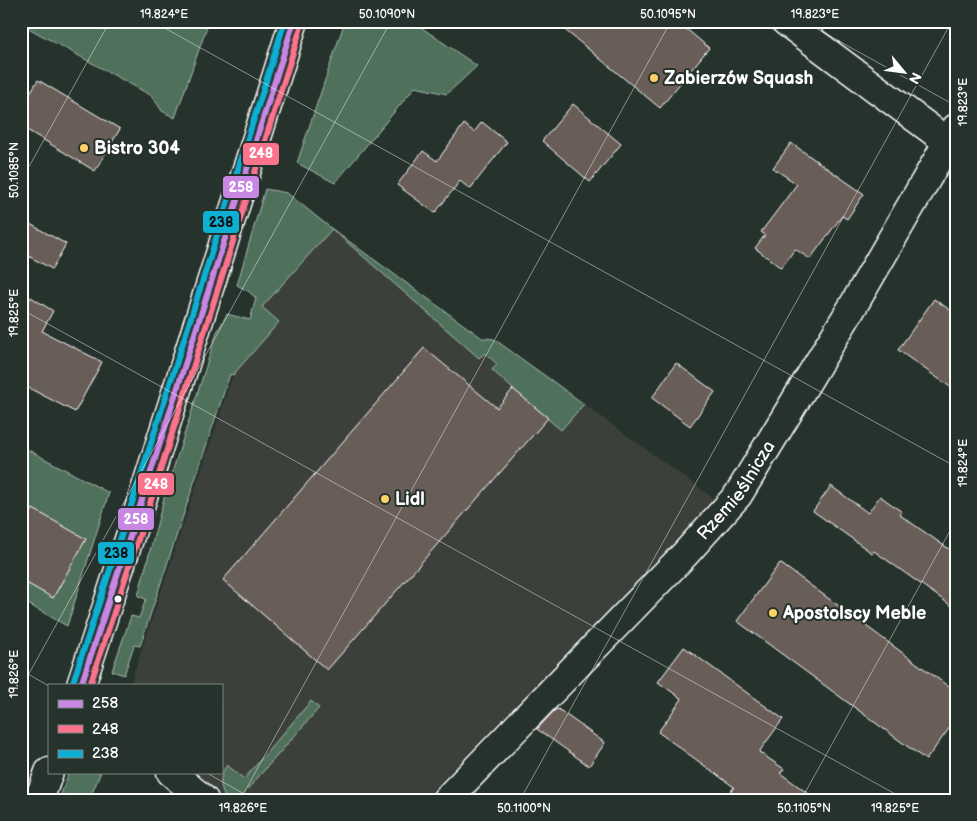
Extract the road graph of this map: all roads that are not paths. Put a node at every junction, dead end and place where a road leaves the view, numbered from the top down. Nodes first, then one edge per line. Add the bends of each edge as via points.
1 (294, 21) edge
2 (785, 21) edge
3 (953, 139) edge
4 (81, 684) edge
5 (48, 774) edge
6 (173, 774) edge
7 (39, 800) edge
8 (204, 800) edge
9 (446, 800) edge

1 - 4 street
2 - 3 street
3 - 9 street, Rzemieślnicza via 738,495 686,553
5 - 7 street
6 - 8 street

